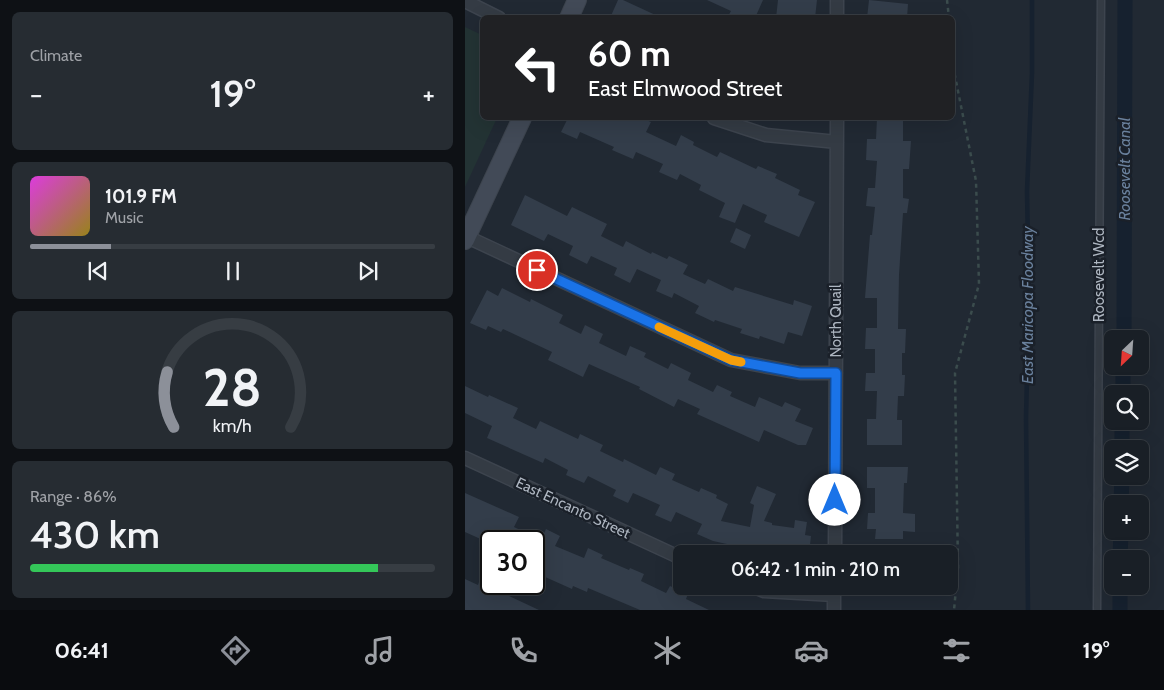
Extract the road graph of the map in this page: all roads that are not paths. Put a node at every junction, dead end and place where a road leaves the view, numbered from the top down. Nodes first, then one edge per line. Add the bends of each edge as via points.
1 (577, 0) edge
2 (837, 0) edge
3 (1101, 0) edge
4 (465, 1) edge
5 (493, 15) edge
6 (570, 15) edge
7 (837, 15) edge
8 (521, 120) edge
9 (720, 120) edge
10 (837, 120) edge
11 (837, 142) junction
12 (465, 238) edge
13 (836, 373) junction
14 (465, 458) edge
15 (835, 545) edge
16 (673, 554) edge
17 (834, 595) edge
18 (834, 610) edge
19 (1097, 610) edge

1 - 6 street
2 - 7 street
3 - 19 lane, Roosevelt Wcd
4 - 5 street
8 - 12 street
9 - 11 street via 766,135
10 - 11 street, North Quail
11 - 13 street, North Quail
12 - 13 street via 731,360 800,373
13 - 15 street, North Quail
14 - 16 street, East Encanto Street
17 - 18 street

